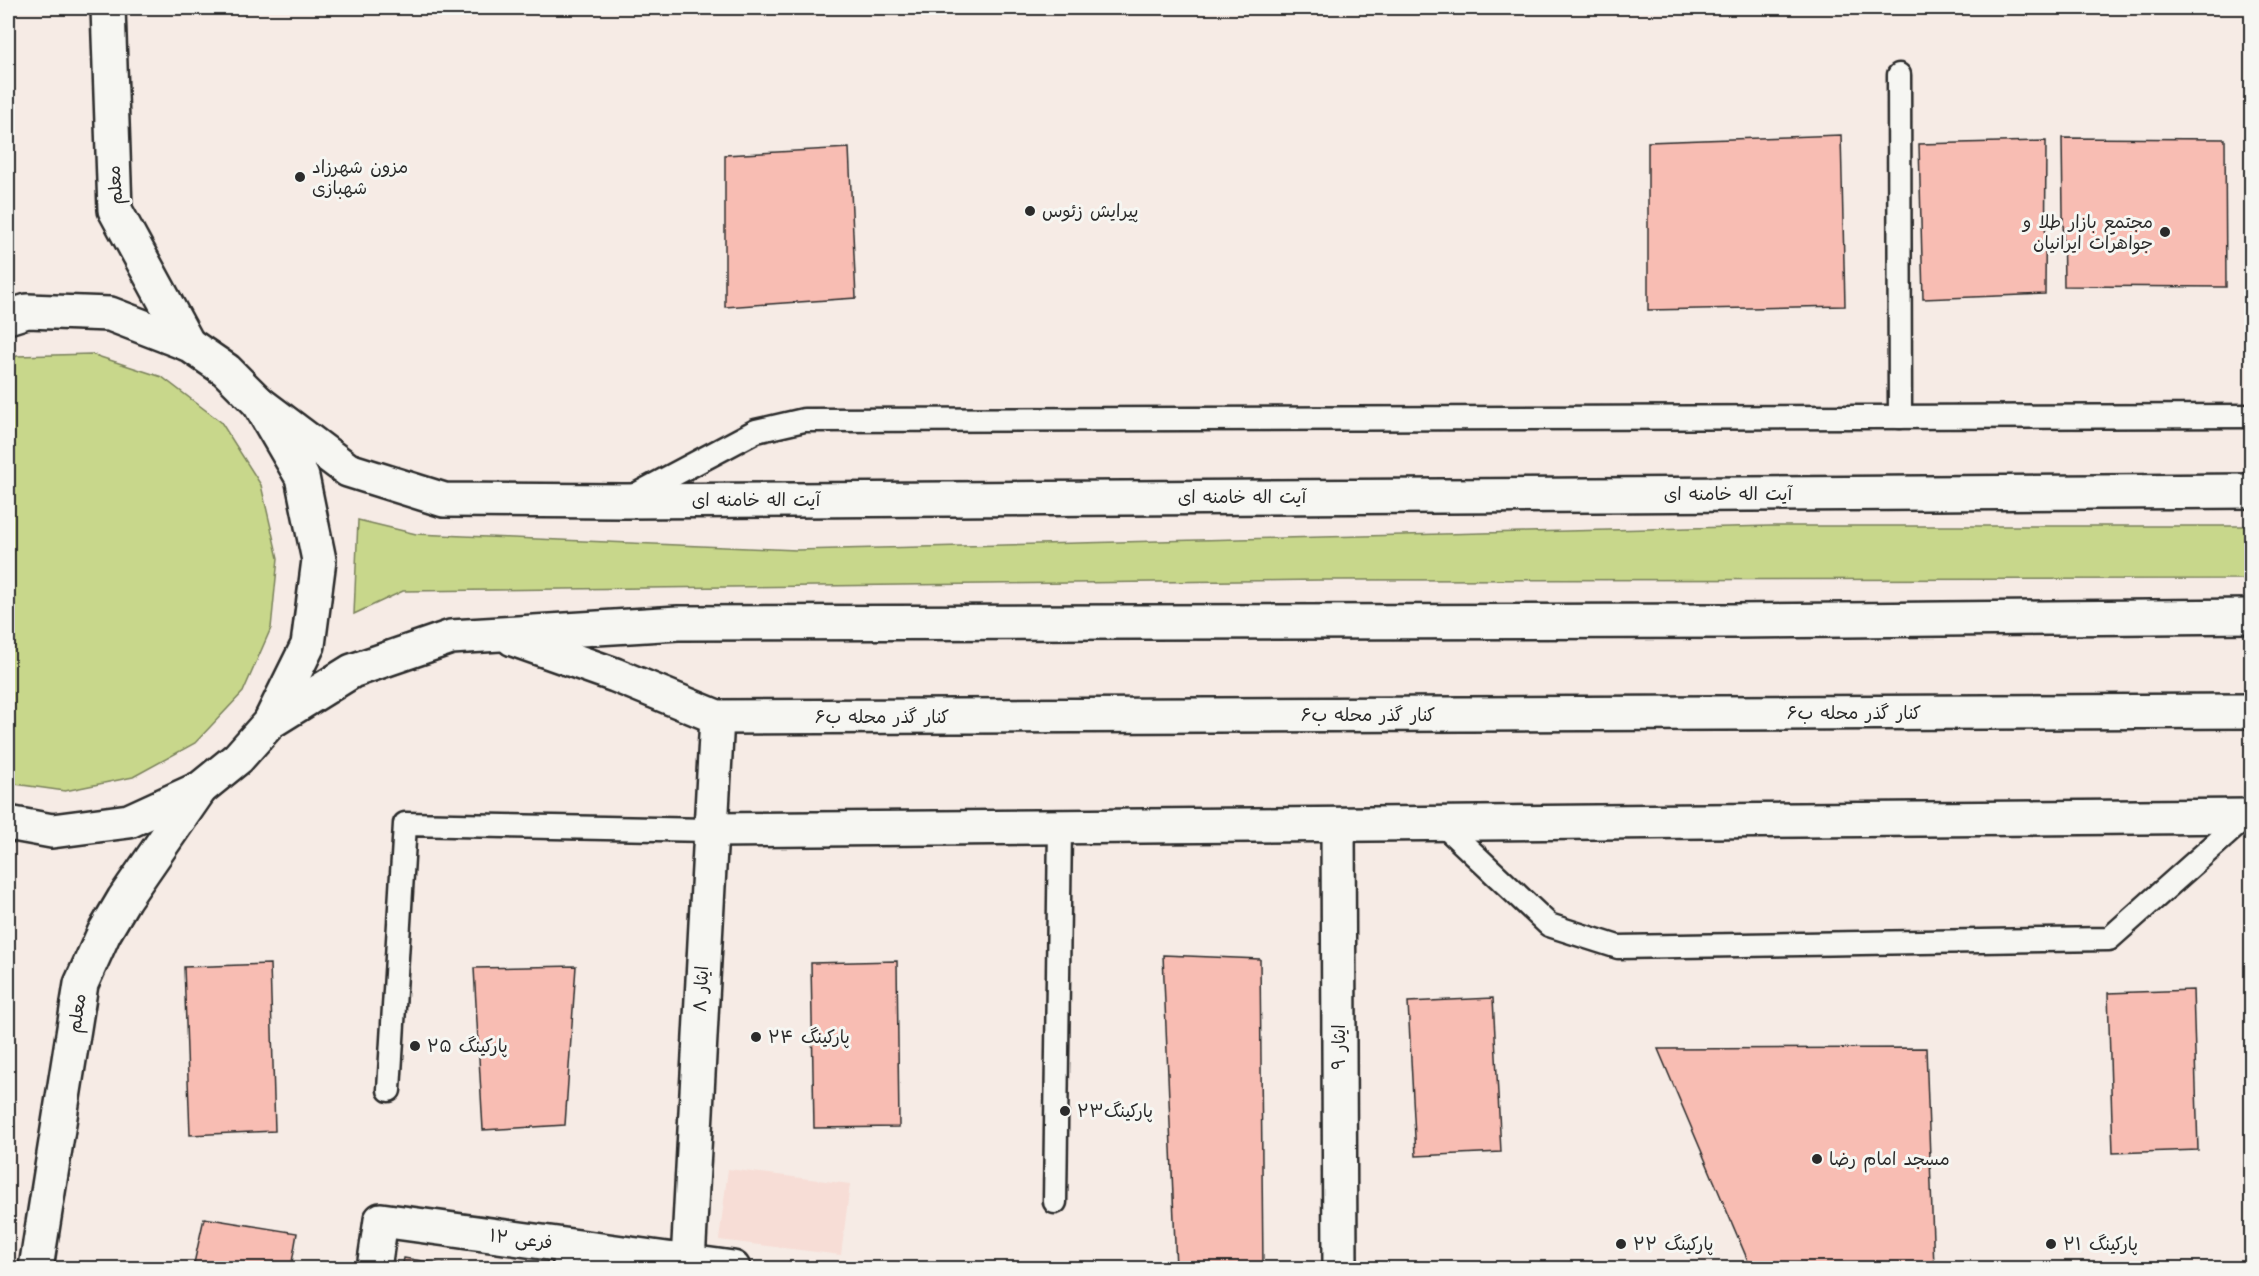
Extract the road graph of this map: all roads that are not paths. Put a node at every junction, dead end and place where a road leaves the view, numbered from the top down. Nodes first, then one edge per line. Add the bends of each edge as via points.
1 (108, 8) edge
2 (1899, 75) dead end
3 (8, 317) edge
4 (188, 344) junction
5 (259, 404) junction
6 (2252, 416) edge
7 (1900, 417) junction
8 (2252, 491) edge
9 (624, 501) junction
10 (2252, 616) edge
11 (500, 634) junction
12 (2252, 711) edge
13 (717, 717) junction
14 (270, 722) junction
15 (201, 788) junction
16 (2249, 816) edge
17 (8, 823) edge
18 (1442, 824) junction
19 (1338, 825) junction
20 (1060, 827) junction
21 (709, 830) junction
22 (389, 1090) dead end
23 (1055, 1202) dead end
24 (565, 1257) edge
25 (688, 1262) junction
26 (36, 1269) edge
27 (374, 1269) edge
28 (733, 1269) edge
29 (1340, 1269) edge

1 - 4 main road, معلم via 115,210
2 - 7 lane
3 - 4 main road via 27,311 110,314
4 - 5 main road via 226,370
5 - 9 main road, آیت اله خامنه ای via 348,471 444,500
5 - 14 main road via 302,477 319,560 308,645
6 - 7 lane
7 - 9 lane via 804,420 756,430
8 - 9 main road, آیت اله خامنه ای
10 - 11 main road via 678,623
11 - 13 main road, کنار گذر محله ب۶
11 - 14 main road via 451,637 352,671
12 - 13 main road, کنار گذر محله ب۶
13 - 21 main road, ایثار ۸
14 - 15 main road via 238,758
15 - 17 main road via 129,821 52,831
15 - 26 main road, معلم via 124,899 81,984
16 - 18 main road
16 - 18 lane via 2109,939 1618,947 1549,925
18 - 19 main road
19 - 20 main road
19 - 29 main road, ایثار ۹
20 - 21 main road
20 - 23 lane
21 - 22 lane via 405,824
21 - 25 main road, ایثار ۸
24 - 25 main road, فرعی ۱۲
24 - 27 main road, فرعی ۱۲ via 381,1220
25 - 28 main road, فرعی ۱۲

